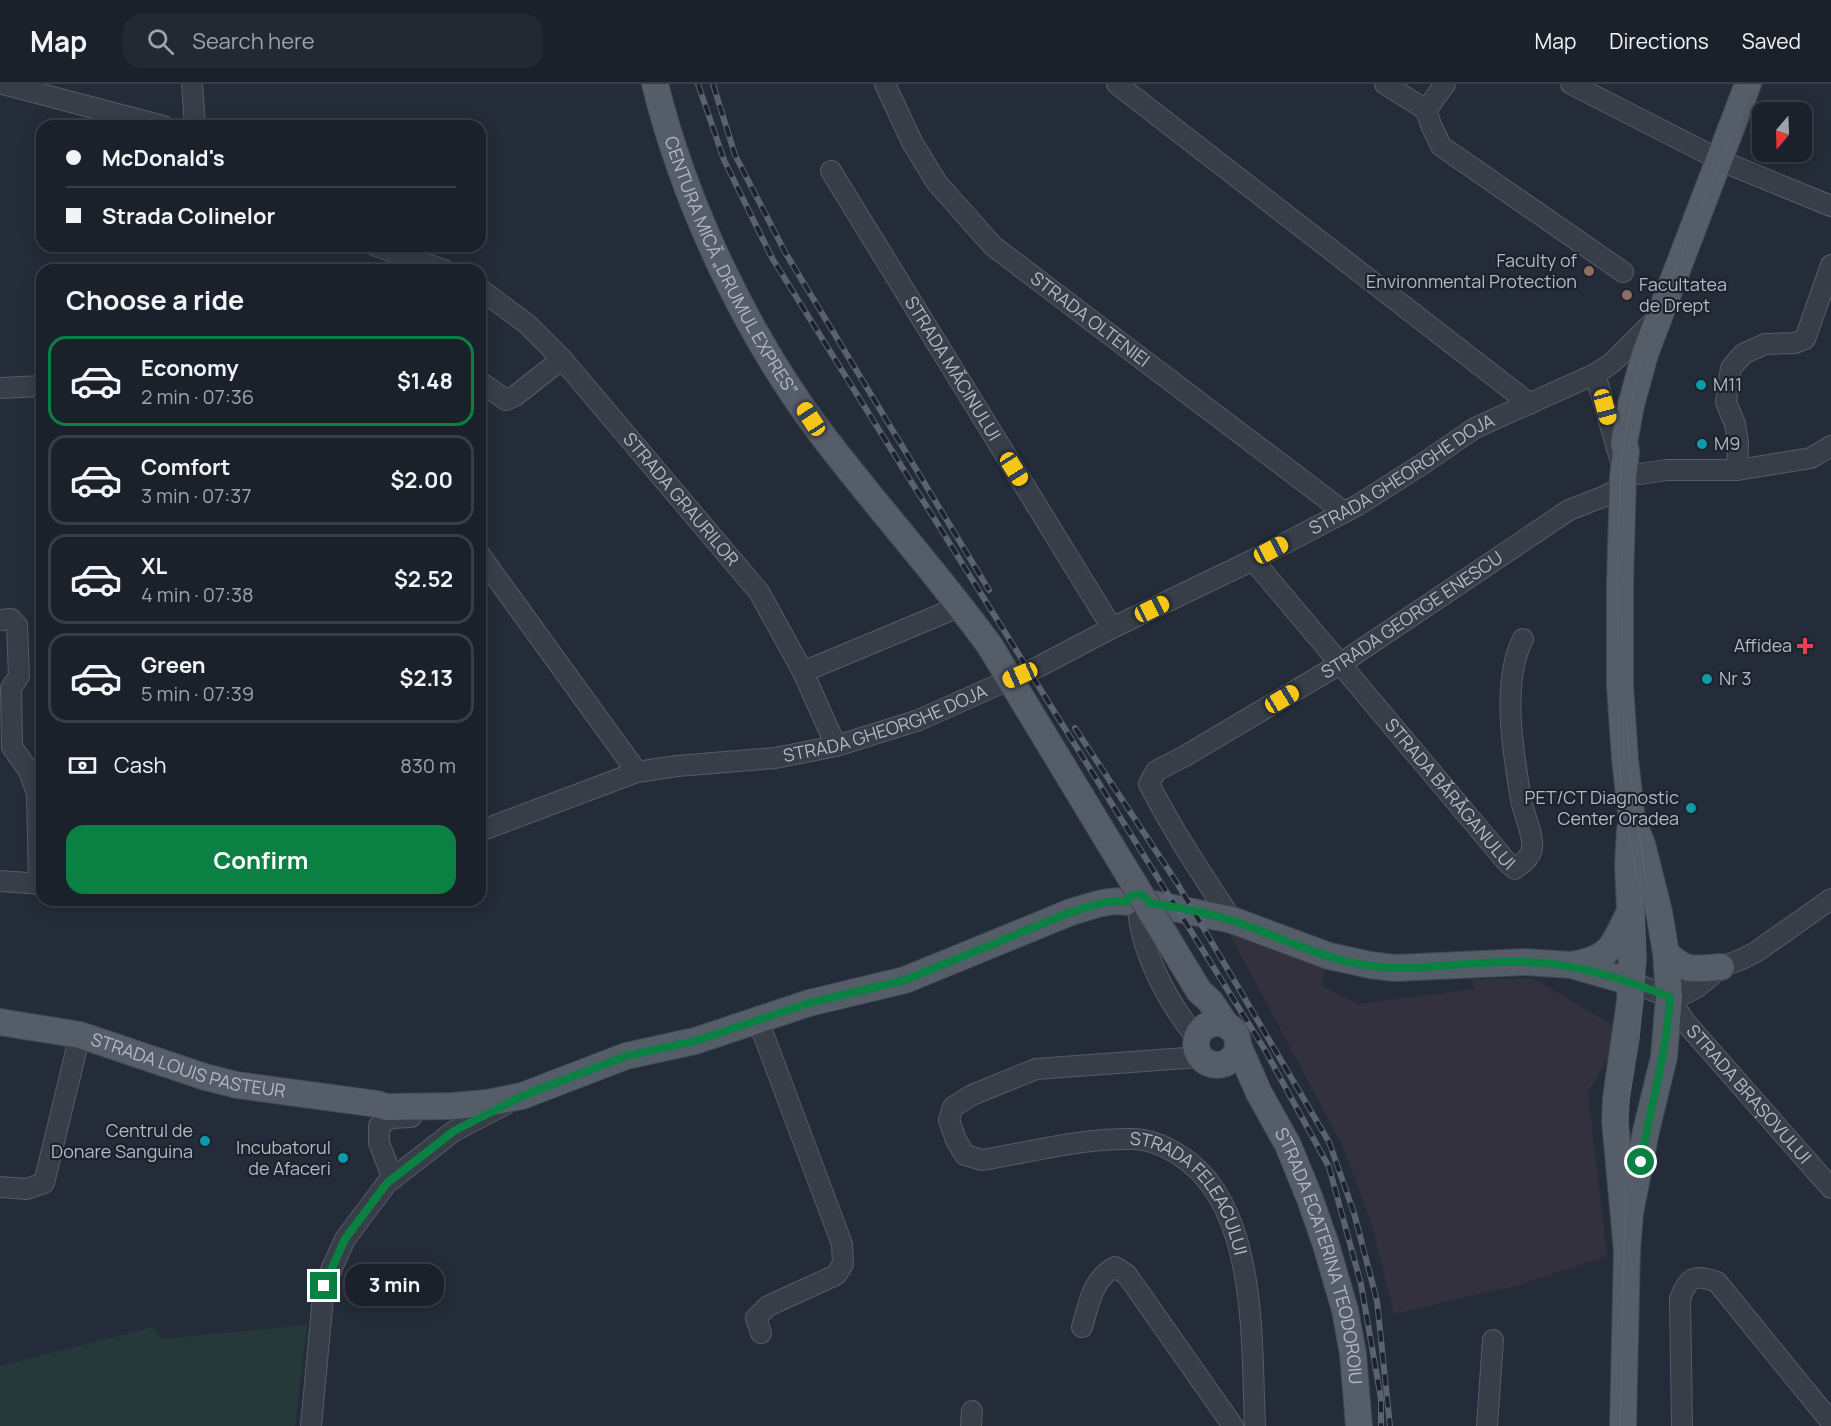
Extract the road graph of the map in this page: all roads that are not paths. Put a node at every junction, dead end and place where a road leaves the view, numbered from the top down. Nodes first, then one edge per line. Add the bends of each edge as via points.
1 (3, 84) edge
2 (192, 84) edge
3 (655, 84) edge
4 (885, 84) edge
5 (1117, 84) edge
6 (1385, 84) edge
7 (1445, 84) edge
8 (1571, 84) edge
9 (1748, 84) edge
10 (1766, 84) edge
11 (1426, 110) junction
12 (139, 120) edge
13 (195, 120) edge
14 (1725, 162) junction
15 (831, 171) dead end
16 (1831, 206) edge
17 (393, 252) edge
18 (427, 264) edge
19 (1831, 265) edge
20 (1623, 272) dead end
21 (486, 293) edge
22 (1660, 316) junction
23 (562, 359) junction
24 (1595, 374) junction
25 (36, 386) edge
26 (486, 386) edge
27 (0, 388) edge
28 (1530, 404) junction
29 (1831, 446) edge
30 (1624, 467) junction
31 (1737, 470) junction
32 (1344, 512) junction
33 (1252, 560) junction
34 (486, 563) edge
35 (961, 606) junction
36 (0, 620) edge
37 (1112, 628) junction
38 (1523, 639) dead end
39 (1340, 664) junction
40 (803, 672) junction
41 (836, 746) junction
42 (637, 772) junction
43 (36, 791) edge
44 (1632, 820) junction
45 (486, 829) edge
46 (0, 881) edge
47 (36, 884) edge
48 (1831, 899) edge
49 (1138, 907) junction
50 (1629, 912) junction
51 (1232, 920) junction
52 (1666, 953) junction
53 (1571, 965) junction
54 (1721, 967) junction
55 (1650, 990) junction
56 (758, 1020) junction
57 (0, 1022) edge
58 (80, 1035) junction
59 (1214, 1040) junction
60 (522, 1096) junction
61 (377, 1104) junction
62 (453, 1117) junction
63 (393, 1179) junction
64 (0, 1187) edge
65 (1831, 1188) edge
66 (1627, 1251) junction
67 (1082, 1327) dead end
68 (761, 1333) dead end
69 (1493, 1341) dead end
70 (1831, 1422) edge
71 (311, 1426) edge
72 (1233, 1426) edge
73 (1256, 1426) edge
74 (1359, 1426) edge
75 (1487, 1426) edge
76 (1623, 1426) edge
77 (1682, 1426) edge

1 - 12 street
2 - 13 street
3 - 35 main road, CENTURA MICĂ „DRUMUL EXPRES” via 694,204 744,314 822,434
4 - 32 street, STRADA OLTENIEI via 912,142 937,183 993,246
5 - 28 street
6 - 11 street
7 - 11 street
8 - 14 street
9 - 14 main road
10 - 14 main road
11 - 20 street via 1441,146
14 - 16 street
14 - 22 main road
14 - 30 main road via 1659,343
15 - 37 street, STRADA MĂCINULUI
17 - 18 street
19 - 31 street via 1805,339 1765,344 1743,354 1731,368 1726,402 1735,424
21 - 23 street, STRADA GRAURILOR via 527,324
22 - 24 street, STRADA GHEORGHE DOJA via 1612,363
22 - 30 main road via 1639,372 1624,443
23 - 26 street via 506,400
23 - 40 street, STRADA GRAURILOR via 759,592
24 - 28 street, STRADA GHEORGHE DOJA
24 - 30 street
25 - 27 street
28 - 32 street, STRADA GHEORGHE DOJA via 1475,428
29 - 31 street via 1810,458
30 - 31 street via 1640,474
30 - 39 street, STRADA GEORGE ENESCU via 1620,488 1569,510
30 - 44 main road via 1620,686
32 - 33 street, STRADA GHEORGHE DOJA
33 - 37 street, STRADA GHEORGHE DOJA
33 - 39 street, STRADA BĂRĂGANULUI
34 - 42 street
35 - 40 street
35 - 59 main road, CENTURA MICĂ „DRUMUL EXPRES”, bridge via 990,646 1199,991 1214,1006
36 - 43 street via 11,619 17,625 19,676 11,688 12,747 29,771
37 - 41 street, STRADA GHEORGHE DOJA via 1040,666 919,720
38 - 39 street, STRADA BĂRĂGANULUI via 1512,680 1511,718 1521,800 1533,844 1528,858 1515,869
39 - 51 street, STRADA GEORGE ENESCU via 1156,771 1149,784
40 - 41 street, STRADA GRAURILOR
41 - 42 street, STRADA GHEORGHE DOJA via 775,758
42 - 45 street, STRADA GHEORGHE DOJA
44 - 50 main road
44 - 52 main road via 1642,844
46 - 47 street
48 - 54 street via 1756,952
49 - 51 main road, STRADA LOUIS PASTEUR
49 - 56 main road, STRADA LOUIS PASTEUR via 1117,901 1071,912 905,980 809,1003
49 - 59 street, STRADA ECATERINA TEODOROIU via 1148,953 1166,991 1176,1006
50 - 53 main road via 1605,954
50 - 55 main road via 1632,953
51 - 53 main road, STRADA LOUIS PASTEUR via 1329,957 1370,966 1526,962
52 - 54 main road via 1691,970
52 - 55 main road
53 - 55 main road, STRADA LOUIS PASTEUR
54 - 55 street via 1682,995
55 - 65 street, STRADA BRAȘOVULUI via 1685,1022
55 - 66 main road via 1664,1057 1630,1212
55 - 66 main road via 1630,1001 1616,1098
56 - 60 main road, STRADA LOUIS PASTEUR via 695,1041 626,1056
56 - 68 street via 842,1244 843,1264 836,1275 768,1306 756,1318
57 - 58 main road, STRADA LOUIS PASTEUR
58 - 61 main road, STRADA LOUIS PASTEUR via 237,1085
58 - 64 street via 45,1183 26,1189
59 - 73 street, STRADA FELEACULUI via 1036,1069 972,1095 953,1107 949,1120 965,1155 982,1160 1090,1141 1134,1139 1166,1147 1203,1174 1221,1201 1239,1244 1248,1287
59 - 74 main road, STRADA ECATERINA TEODOROIU via 1259,1093 1288,1145 1310,1199 1345,1310
60 - 61 main road, STRADA LOUIS PASTEUR via 487,1090 395,1097
60 - 62 main road, STRADA LOUIS PASTEUR via 487,1103
61 - 62 main road, STRADA LOUIS PASTEUR
62 - 63 street
62 - 63 street via 390,1118 379,1126 379,1143
63 - 71 street via 345,1239 324,1286
66 - 76 main road
67 - 72 street via 1094,1288 1104,1273 1115,1267 1127,1275
69 - 75 street
70 - 77 street via 1717,1282 1695,1277 1680,1299

